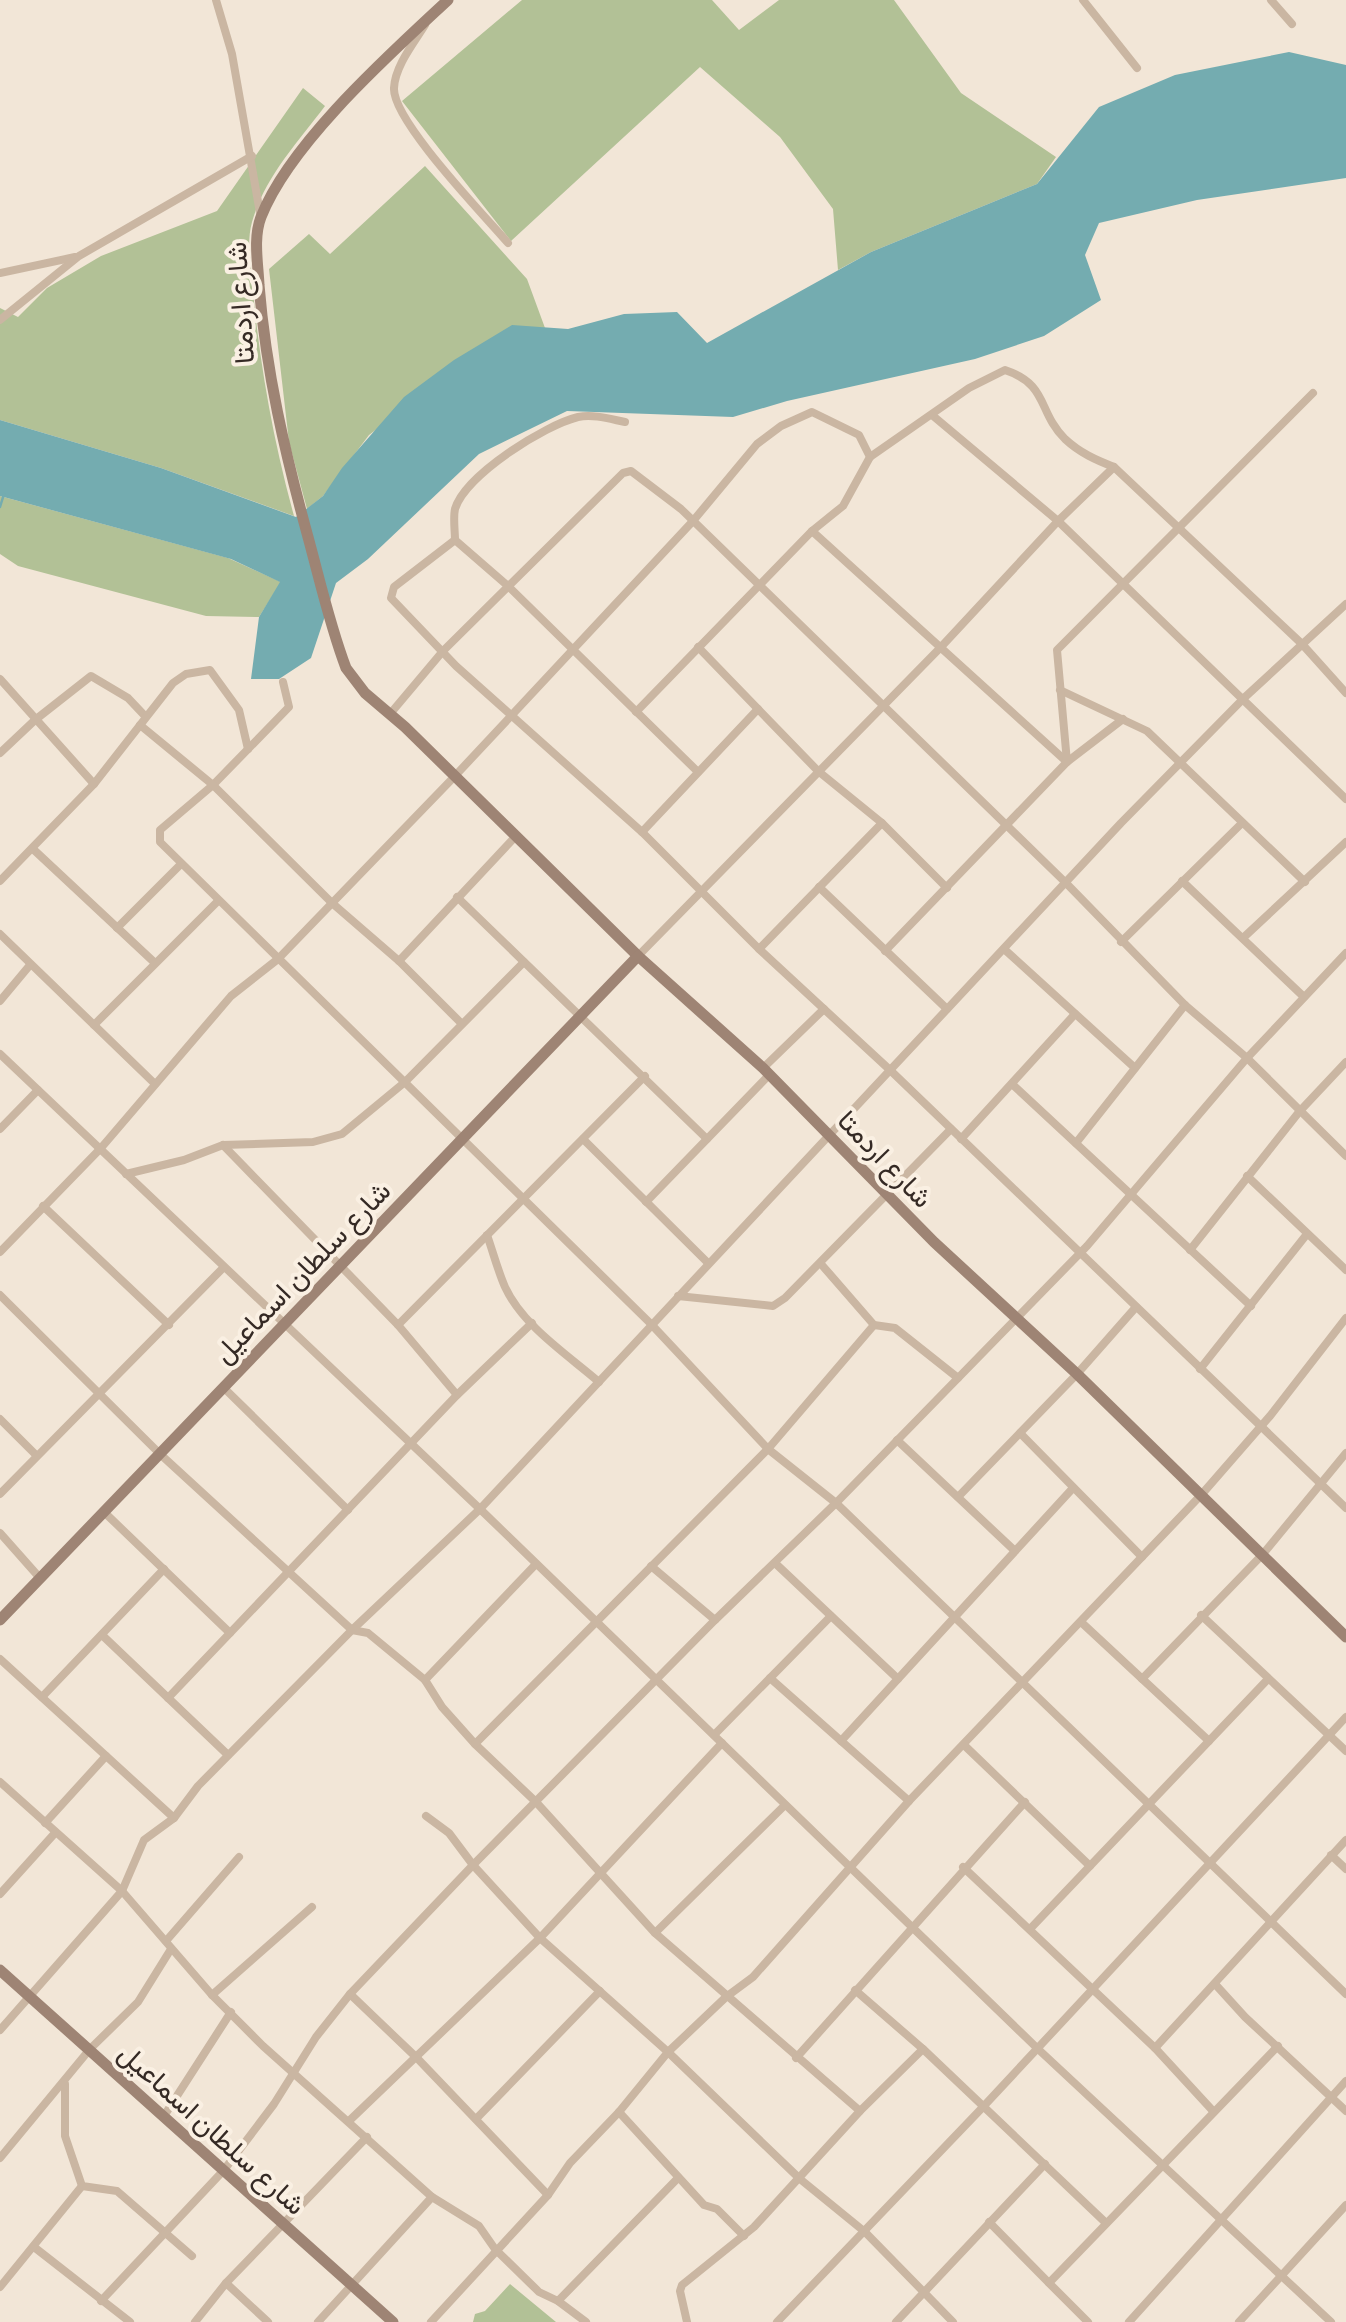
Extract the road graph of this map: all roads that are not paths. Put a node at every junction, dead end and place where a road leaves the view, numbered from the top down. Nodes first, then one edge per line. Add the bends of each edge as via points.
1 (216, 0) edge
2 (448, 0) edge
3 (1083, 0) edge
4 (1271, 0) edge
5 (429, 18) junction
6 (1292, 24) dead end
7 (1137, 68) dead end
8 (252, 156) junction
9 (261, 218) junction
10 (508, 243) dead end
11 (79, 256) junction
12 (0, 273) edge
13 (0, 320) edge
14 (1313, 393) dead end
15 (932, 415) junction
16 (625, 422) dead end
17 (870, 458) junction
18 (1114, 467) junction
19 (692, 521) junction
20 (1058, 521) junction
21 (1177, 527) junction
22 (812, 531) junction
23 (455, 540) junction
24 (1122, 582) junction
25 (758, 585) junction
26 (508, 586) junction
27 (1346, 604) edge
28 (1302, 644) junction
29 (940, 647) junction
30 (698, 648) junction
31 (444, 651) junction
32 (572, 651) junction
33 (0, 679) edge
34 (284, 682) dead end
35 (1060, 690) junction
36 (1346, 693) edge
37 (1244, 698) junction
38 (882, 706) junction
39 (758, 709) junction
40 (636, 712) junction
41 (512, 713) junction
42 (390, 714) junction
43 (34, 720) junction
44 (142, 720) junction
45 (1123, 720) junction
46 (248, 749) junction
47 (0, 753) edge
48 (1067, 762) junction
49 (1180, 764) junction
50 (818, 771) junction
51 (698, 772) junction
52 (454, 777) junction
53 (94, 784) junction
54 (213, 785) junction
55 (1346, 799) edge
56 (882, 823) junction
57 (1242, 823) junction
58 (1006, 824) junction
59 (642, 832) junction
60 (516, 837) junction
61 (1346, 842) edge
62 (33, 849) junction
63 (180, 864) junction
64 (0, 881) edge
65 (1182, 881) junction
66 (1305, 882) junction
67 (1066, 883) junction
68 (820, 888) junction
69 (947, 888) junction
70 (701, 889) junction
71 (456, 897) junction
72 (217, 902) junction
73 (332, 903) junction
74 (117, 928) junction
75 (0, 934) edge
76 (1243, 938) junction
77 (1121, 942) junction
78 (1004, 949) junction
79 (759, 950) junction
80 (885, 950) junction
81 (1346, 953) edge
82 (638, 956) junction
83 (278, 959) junction
84 (399, 960) junction
85 (524, 962) junction
86 (155, 964) junction
87 (30, 965) junction
88 (1304, 997) junction
89 (0, 1001) edge
90 (1185, 1005) junction
91 (824, 1008) junction
92 (947, 1010) junction
93 (1075, 1014) junction
94 (583, 1016) junction
95 (461, 1023) junction
96 (94, 1025) junction
97 (0, 1054) edge
98 (1247, 1058) junction
99 (1346, 1062) edge
100 (1136, 1068) junction
101 (890, 1070) junction
102 (767, 1071) junction
103 (646, 1076) junction
104 (405, 1082) junction
105 (155, 1084) junction
106 (1012, 1084) junction
107 (38, 1090) junction
108 (1299, 1112) junction
109 (0, 1128) edge
110 (950, 1128) junction
111 (830, 1136) junction
112 (583, 1139) junction
113 (707, 1139) junction
114 (962, 1139) junction
115 (462, 1140) junction
116 (1076, 1143) junction
117 (223, 1145) junction
118 (100, 1148) junction
119 (1346, 1156) edge
120 (126, 1174) junction
121 (1247, 1176) junction
122 (1132, 1194) junction
123 (888, 1195) junction
124 (523, 1199) junction
125 (646, 1202) junction
126 (44, 1206) junction
127 (1307, 1234) junction
128 (488, 1235) junction
129 (1190, 1250) junction
130 (0, 1252) edge
131 (1080, 1253) junction
132 (708, 1264) junction
133 (821, 1264) junction
134 (223, 1268) junction
135 (340, 1268) junction
136 (1346, 1270) edge
137 (0, 1295) edge
138 (678, 1296) junction
139 (1251, 1306) junction
140 (1136, 1307) junction
141 (1346, 1318) edge
142 (1015, 1319) junction
143 (532, 1323) junction
144 (651, 1324) junction
145 (169, 1325) junction
146 (398, 1325) junction
147 (874, 1325) junction
148 (284, 1326) junction
149 (1200, 1368) junction
150 (1077, 1374) junction
151 (958, 1378) junction
152 (599, 1382) junction
153 (224, 1388) junction
154 (98, 1394) junction
155 (458, 1395) junction
156 (0, 1419) edge
157 (1261, 1426) junction
158 (1020, 1433) junction
159 (897, 1440) junction
160 (411, 1444) junction
161 (768, 1449) junction
162 (1346, 1453) edge
163 (160, 1454) junction
164 (36, 1456) junction
165 (1321, 1484) junction
166 (1073, 1488) junction
167 (0, 1494) edge
168 (1202, 1494) junction
169 (958, 1497) junction
170 (836, 1503) junction
171 (1346, 1508) edge
172 (480, 1509) junction
173 (348, 1510) junction
174 (104, 1512) junction
175 (0, 1533) edge
176 (1015, 1551) junction
177 (1263, 1554) junction
178 (1142, 1556) junction
179 (775, 1563) junction
180 (536, 1564) junction
181 (651, 1566) junction
182 (164, 1569) junction
183 (290, 1572) junction
184 (39, 1577) junction
185 (1201, 1615) junction
186 (831, 1616) junction
187 (954, 1618) junction
188 (0, 1620) edge
189 (715, 1620) junction
190 (1080, 1622) junction
191 (595, 1623) junction
192 (352, 1630) junction
193 (230, 1633) junction
194 (102, 1635) junction
195 (1346, 1637) edge
196 (0, 1659) edge
197 (770, 1678) junction
198 (898, 1679) junction
199 (1142, 1679) junction
200 (1268, 1679) junction
201 (425, 1680) junction
202 (657, 1681) junction
203 (1022, 1684) junction
204 (42, 1697) junction
205 (168, 1698) junction
206 (1346, 1717) edge
207 (714, 1735) junction
208 (1329, 1737) junction
209 (841, 1741) junction
210 (1209, 1741) junction
211 (722, 1743) junction
212 (475, 1744) junction
213 (964, 1745) junction
214 (1346, 1751) edge
215 (228, 1755) junction
216 (106, 1756) junction
217 (0, 1782) edge
218 (909, 1801) junction
219 (536, 1802) junction
220 (1024, 1802) junction
221 (785, 1805) junction
222 (1148, 1805) junction
223 (426, 1816) dead end
224 (174, 1818) junction
225 (45, 1824) junction
226 (55, 1833) junction
227 (1346, 1840) edge
228 (1332, 1855) junction
229 (239, 1857) dead end
230 (1212, 1861) junction
231 (473, 1864) junction
232 (849, 1866) junction
233 (1090, 1866) junction
234 (963, 1868) junction
235 (1346, 1869) edge
236 (600, 1875) junction
237 (122, 1891) junction
238 (0, 1894) edge
239 (312, 1907) dead end
240 (1270, 1920) junction
241 (912, 1926) junction
242 (1030, 1929) junction
243 (655, 1933) junction
244 (540, 1938) junction
245 (169, 1945) junction
246 (0, 1970) edge
247 (1216, 1984) junction
248 (855, 1990) junction
249 (1094, 1990) junction
250 (600, 1991) junction
251 (350, 1994) junction
252 (1346, 1994) edge
253 (212, 1995) junction
254 (29, 1996) junction
255 (726, 1997) junction
256 (232, 2012) junction
257 (0, 2030) edge
258 (1278, 2046) junction
259 (1155, 2048) junction
260 (90, 2049) junction
261 (923, 2049) junction
262 (1038, 2049) junction
263 (668, 2052) junction
264 (416, 2058) junction
265 (796, 2058) junction
266 (292, 2072) junction
267 (65, 2081) junction
268 (1346, 2081) edge
269 (1331, 2098) junction
270 (982, 2108) junction
271 (1346, 2110) edge
272 (618, 2112) junction
273 (860, 2112) junction
274 (1213, 2112) junction
275 (164, 2116) junction
276 (476, 2120) junction
277 (349, 2121) junction
278 (367, 2137) junction
279 (0, 2158) edge
280 (1045, 2164) junction
281 (1162, 2167) junction
282 (224, 2170) junction
283 (678, 2178) junction
284 (800, 2179) junction
285 (82, 2186) junction
286 (548, 2195) junction
287 (432, 2197) junction
288 (1346, 2205) edge
289 (989, 2222) junction
290 (1222, 2222) junction
291 (1106, 2224) junction
292 (283, 2225) junction
293 (865, 2232) junction
294 (166, 2233) junction
295 (744, 2236) junction
296 (34, 2246) junction
297 (495, 2249) junction
298 (192, 2256) dead end
299 (1280, 2275) junction
300 (226, 2283) junction
301 (1049, 2283) junction
302 (352, 2286) junction
303 (0, 2287) edge
304 (925, 2293) junction
305 (101, 2300) junction
306 (558, 2301) junction
307 (130, 2322) edge
308 (195, 2322) edge
309 (268, 2322) edge
310 (318, 2322) edge
311 (393, 2322) edge
312 (431, 2322) edge
313 (586, 2322) edge
314 (686, 2322) edge
315 (777, 2322) edge
316 (896, 2322) edge
317 (953, 2322) edge
318 (1088, 2322) edge
319 (1129, 2322) edge
320 (1239, 2322) edge
321 (1331, 2322) edge

1 - 8 street
2 - 5 main road, شارع اردمتا
3 - 7 street
4 - 6 street
5 - 9 main road, شارع اردمتا via 311,140
5 - 10 street via 396,76 396,102
8 - 9 street
8 - 11 street
9 - 42 main road, شارع اردمتا via 261,313 272,397 295,490 346,668
11 - 12 street
11 - 13 street
14 - 21 street
15 - 17 street
15 - 18 street via 1005,370 1025,377 1064,438
15 - 20 street
16 - 23 street via 583,416 504,458 462,496
17 - 19 street via 859,435 812,412 757,444
17 - 22 street via 843,506
18 - 20 street
18 - 21 street
19 - 25 street
19 - 26 street via 638,474 623,473
19 - 32 street
20 - 24 street
20 - 29 street
21 - 24 street
21 - 28 street
22 - 25 street
22 - 29 street
23 - 26 street
23 - 31 street via 390,594
24 - 35 street via 1056,650
24 - 37 street
25 - 30 street
25 - 38 street
26 - 31 street
26 - 32 street
27 - 28 street
28 - 36 street
28 - 37 street
29 - 38 street
29 - 48 street
30 - 39 street
30 - 40 street
31 - 41 street
31 - 42 street
32 - 40 street
32 - 41 street
33 - 43 street
34 - 46 street via 289,707
35 - 45 street
35 - 48 street
37 - 49 street
37 - 55 street
38 - 50 street
38 - 58 street
39 - 50 street
39 - 51 street
40 - 51 street
41 - 52 street
41 - 59 street
42 - 52 main road, شارع اردمتا
43 - 44 street via 91,676 128,698
43 - 47 street
43 - 53 street
44 - 46 street via 186,674 210,670 239,710
44 - 53 street
44 - 54 street
45 - 48 street
45 - 49 street via 1148,731
46 - 54 street
48 - 58 street
49 - 57 street
49 - 67 street
50 - 56 street
50 - 70 street
51 - 59 street
52 - 60 main road, شارع اردمتا
52 - 73 street
53 - 62 street
54 - 63 street via 160,830 160,842
54 - 73 street
56 - 68 street
56 - 69 street
57 - 65 street
57 - 66 street
58 - 67 street
58 - 69 street
59 - 70 street
60 - 71 street
60 - 82 main road, شارع اردمتا
61 - 66 street
62 - 64 street
62 - 74 street
63 - 72 street
63 - 74 street
65 - 76 street
65 - 77 street
66 - 76 street
67 - 77 street
67 - 78 street
68 - 79 street
68 - 80 street
69 - 80 street
70 - 79 street
70 - 82 street
71 - 84 street
71 - 85 street
72 - 83 street
72 - 86 street
73 - 83 street
73 - 84 street
74 - 86 street
75 - 87 street
76 - 88 street
77 - 90 street
78 - 92 street
78 - 93 street
79 - 91 street
80 - 92 street
81 - 88 street
82 - 94 main road, شارع سلطان اسماعيل
82 - 102 main road, شارع اردمتا
83 - 104 street
83 - 105 street via 232,996
84 - 95 street
85 - 94 street
85 - 95 street
86 - 96 street
87 - 89 street
87 - 96 street
88 - 98 street
90 - 98 street
90 - 100 street
91 - 101 street
91 - 102 street
92 - 101 street
93 - 100 street
93 - 106 street
94 - 103 street
94 - 115 main road, شارع سلطان اسماعيل
95 - 104 street
96 - 105 street
97 - 107 street
98 - 108 street
98 - 122 street
99 - 108 street
100 - 116 street
101 - 110 street
101 - 111 street
102 - 111 main road, شارع اردمتا
102 - 113 street
103 - 112 street
103 - 113 street
104 - 115 street
104 - 117 street via 328,1139
105 - 118 street
106 - 114 street
106 - 116 street
107 - 109 street
107 - 118 street
108 - 119 street
108 - 121 street
110 - 114 street
110 - 123 street
111 - 123 main road, شارع اردمتا
111 - 132 street
112 - 124 street
112 - 125 street
113 - 125 street
114 - 131 street
115 - 124 street
115 - 135 main road, شارع سلطان اسماعيل
116 - 122 street
117 - 120 street
117 - 135 street
118 - 120 street
118 - 126 street
120 - 134 street
121 - 127 street
121 - 129 street
122 - 129 street
122 - 131 street
123 - 133 street
123 - 142 main road, شارع اردمتا
124 - 128 street
124 - 144 street
125 - 132 street
126 - 130 street
126 - 145 street
127 - 136 street
127 - 139 street
128 - 143 street via 505,1288
128 - 146 street
129 - 139 street
131 - 140 street
131 - 142 street
132 - 138 street
133 - 138 street via 774,1306
133 - 147 street
134 - 145 street
134 - 148 street
135 - 146 street
135 - 148 main road, شارع سلطان اسماعيل
137 - 154 street
138 - 144 street
139 - 149 street
140 - 149 street
140 - 150 street
141 - 157 street
142 - 150 main road, شارع اردمتا
142 - 151 street
143 - 152 street
143 - 155 street
144 - 152 street
144 - 161 street
145 - 154 street
146 - 155 street
147 - 151 street via 894,1328
147 - 161 street
148 - 153 main road, شارع سلطان اسماعيل
148 - 160 street
149 - 157 street
150 - 158 street
150 - 168 main road, شارع اردمتا
151 - 159 street
152 - 172 street
153 - 163 main road, شارع سلطان اسماعيل
153 - 173 street
154 - 163 street
154 - 164 street
155 - 160 street
156 - 164 street
157 - 165 street
157 - 168 street
158 - 166 street
158 - 169 street
159 - 169 street
159 - 170 street
160 - 172 street
160 - 173 street
161 - 170 street
161 - 181 street
162 - 165 street
163 - 174 main road, شارع سلطان اسماعيل
163 - 183 street
164 - 167 street
165 - 171 street
165 - 177 street
166 - 176 street
166 - 178 street
168 - 177 main road, شارع اردمتا
168 - 178 street
169 - 176 street
170 - 179 street
170 - 187 street
172 - 180 street
172 - 192 street
173 - 183 street
174 - 182 street
174 - 184 main road, شارع سلطان اسماعيل
175 - 184 street
176 - 187 street
177 - 185 street
177 - 195 main road, شارع اردمتا
178 - 190 street
179 - 186 street
179 - 189 street
180 - 191 street
180 - 201 street
181 - 189 street
181 - 191 street
182 - 193 street
182 - 194 street
183 - 192 street
183 - 193 street
184 - 188 main road, شارع سلطان اسماعيل
185 - 199 street
185 - 200 street
186 - 197 street
186 - 198 street
187 - 198 street
187 - 203 street
189 - 202 street
190 - 199 street
190 - 203 street
191 - 202 street
191 - 212 street
192 - 201 street via 368,1633
192 - 215 street
193 - 205 street
194 - 204 street
194 - 205 street
196 - 204 street
197 - 207 street
197 - 209 street
198 - 209 street
199 - 210 street
200 - 208 street
200 - 210 street
201 - 212 street
202 - 207 street
202 - 219 street
203 - 213 street
203 - 222 street
204 - 216 street
205 - 215 street
206 - 208 street
207 - 211 street
208 - 214 street
208 - 230 street
209 - 218 street
210 - 222 street
211 - 221 street
211 - 236 street
212 - 219 street
213 - 218 street
213 - 220 street
215 - 224 street
216 - 224 street
216 - 225 street
217 - 225 street
218 - 232 street
219 - 231 street
219 - 236 street
220 - 233 street
220 - 234 street
221 - 232 street
221 - 243 street
222 - 230 street
222 - 233 street
223 - 231 street
224 - 237 street via 144,1840
225 - 226 street
226 - 237 street
226 - 238 street
227 - 228 street
228 - 235 street
228 - 240 street
229 - 245 street
230 - 240 street
230 - 249 street
231 - 244 street
231 - 251 street
232 - 241 street
232 - 255 street via 752,1977
233 - 242 street
234 - 241 street
234 - 242 street
236 - 243 street
236 - 244 street
237 - 245 street
237 - 254 street
239 - 253 street
240 - 247 street
240 - 252 street
241 - 248 street
241 - 262 street
242 - 249 street
243 - 255 street
244 - 250 street
244 - 264 street
245 - 253 street
245 - 260 street via 138,2002
246 - 254 main road, شارع سلطان اسماعيل
247 - 258 street
247 - 259 street
248 - 261 street
248 - 265 street
249 - 259 street
249 - 262 street
250 - 263 street
250 - 276 street
251 - 264 street
251 - 266 street
253 - 256 street
254 - 257 street
254 - 260 main road, شارع سلطان اسماعيل
255 - 263 street
255 - 265 street
256 - 266 street
256 - 275 street
258 - 269 street
258 - 274 street
259 - 274 street
260 - 267 street
260 - 275 main road, شارع سلطان اسماعيل
261 - 270 street
261 - 273 street
262 - 270 street
262 - 281 street
263 - 272 street
263 - 284 street
264 - 276 street
264 - 277 street
265 - 273 street
266 - 277 street
266 - 282 street
267 - 279 street
267 - 285 street via 65,2136
268 - 269 street
269 - 271 street
269 - 290 street
270 - 280 street
270 - 293 street
272 - 283 street
272 - 286 street
273 - 284 street
274 - 281 street
275 - 282 main road, شارع سلطان اسماعيل
276 - 286 street
277 - 278 street
278 - 287 street
278 - 292 street
280 - 289 street
280 - 291 street
281 - 290 street
281 - 291 street
282 - 292 main road, شارع سلطان اسماعيل
282 - 294 street
283 - 295 street
283 - 306 street
284 - 293 street
284 - 295 street
285 - 294 street via 117,2190
285 - 296 street
286 - 297 street
287 - 297 street via 480,2226
287 - 302 street
288 - 299 street
289 - 301 street
289 - 304 street
290 - 299 street
290 - 319 street
291 - 301 street
292 - 300 street
292 - 302 main road, شارع سلطان اسماعيل
293 - 304 street
293 - 315 street
294 - 298 street
294 - 305 street
295 - 314 street via 682,2286
296 - 303 street
296 - 305 street
297 - 306 street
297 - 312 street
299 - 320 street
299 - 321 street
300 - 308 street
300 - 309 street
301 - 318 street
302 - 310 street
302 - 311 main road, شارع سلطان اسماعيل
304 - 316 street
304 - 317 street
305 - 307 street
306 - 313 street

